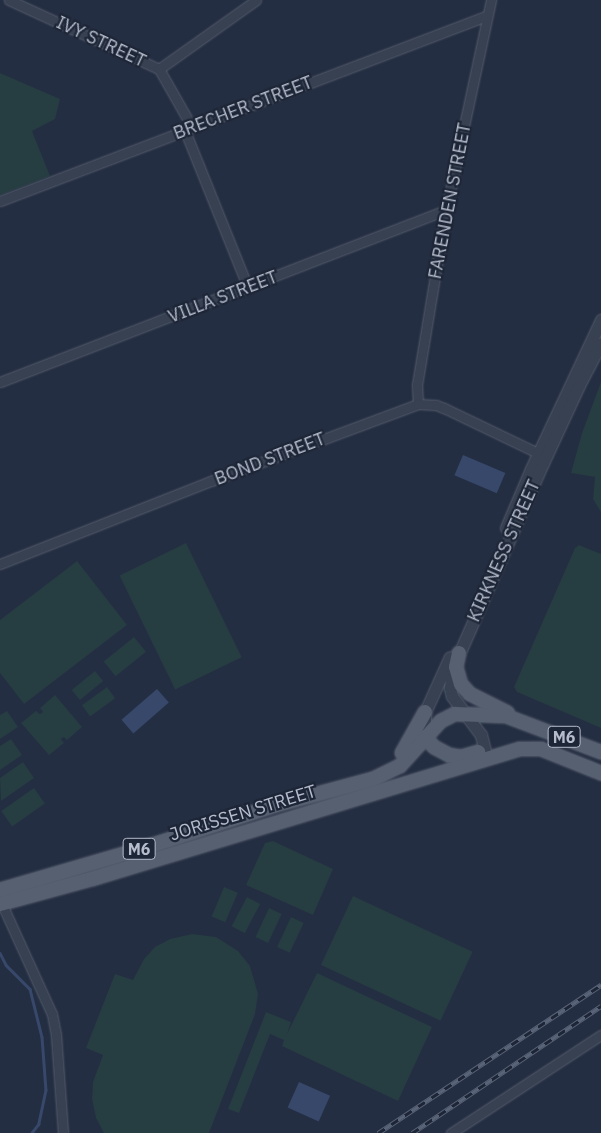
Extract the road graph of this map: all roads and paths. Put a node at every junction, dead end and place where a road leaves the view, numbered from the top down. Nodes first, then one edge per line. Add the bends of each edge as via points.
1 (9, 0) edge
2 (256, 0) edge
3 (491, 0) edge
4 (486, 16) junction
5 (159, 69) junction
6 (188, 129) junction
7 (0, 201) edge
8 (446, 210) junction
9 (248, 288) junction
10 (601, 320) edge
11 (595, 331) junction
12 (601, 343) edge
13 (594, 357) junction
14 (572, 380) junction
15 (0, 382) edge
16 (418, 404) junction
17 (541, 458) junction
18 (0, 564) edge
19 (458, 653) junction
20 (425, 712) junction
21 (463, 713) junction
22 (526, 722) junction
23 (426, 737) junction
24 (601, 752) edge
25 (486, 754) junction
26 (601, 773) edge
27 (380, 776) junction
28 (276, 805) junction
29 (281, 821) junction
30 (0, 899) edge
31 (601, 1036) edge
32 (63, 1133) edge
33 (451, 1133) edge

1 - 5 street, IVY STREET
2 - 5 street
3 - 4 street, FARENDEN STREET
4 - 6 street, BRECHER STREET
4 - 8 street, FARENDEN STREET
5 - 6 street, IVY STREET
6 - 7 street, BRECHER STREET
6 - 9 street, IVY STREET
8 - 9 street, VILLA STREET
8 - 16 street, FARENDEN STREET via 417,385
9 - 15 street, VILLA STREET
10 - 11 street, KIRKNESS STREET
11 - 13 street
11 - 14 street, KIRKNESS STREET
12 - 13 street, KIRKNESS STREET
13 - 14 street via 583,364
13 - 17 street, KIRKNESS STREET via 551,445
14 - 17 street, KIRKNESS STREET
16 - 17 street, BOND STREET via 444,408
16 - 18 street, BOND STREET
17 - 19 street, KIRKNESS STREET
17 - 20 street, KIRKNESS STREET
19 - 21 street, KIRKNESS STREET via 450,688
19 - 22 main road via 456,666 465,689
20 - 23 street, KIRKNESS STREET
20 - 27 main road via 410,743
21 - 22 main road, M6 via 506,716
21 - 23 main road, M6 via 441,721
21 - 25 street, KIRKNESS STREET via 481,736
22 - 24 main road, M6
23 - 25 main road via 441,752 455,757
23 - 27 main road, M6 via 395,770
25 - 26 main road, M6 via 535,748
25 - 29 main road, JORISSEN STREET / M6 via 382,791
27 - 28 main road, JORISSEN STREET / M6
28 - 29 main road
28 - 30 main road, JORISSEN STREET / M6
29 - 30 main road, JORISSEN STREET / M6 via 92,879
30 - 32 street via 52,1014
31 - 33 street

